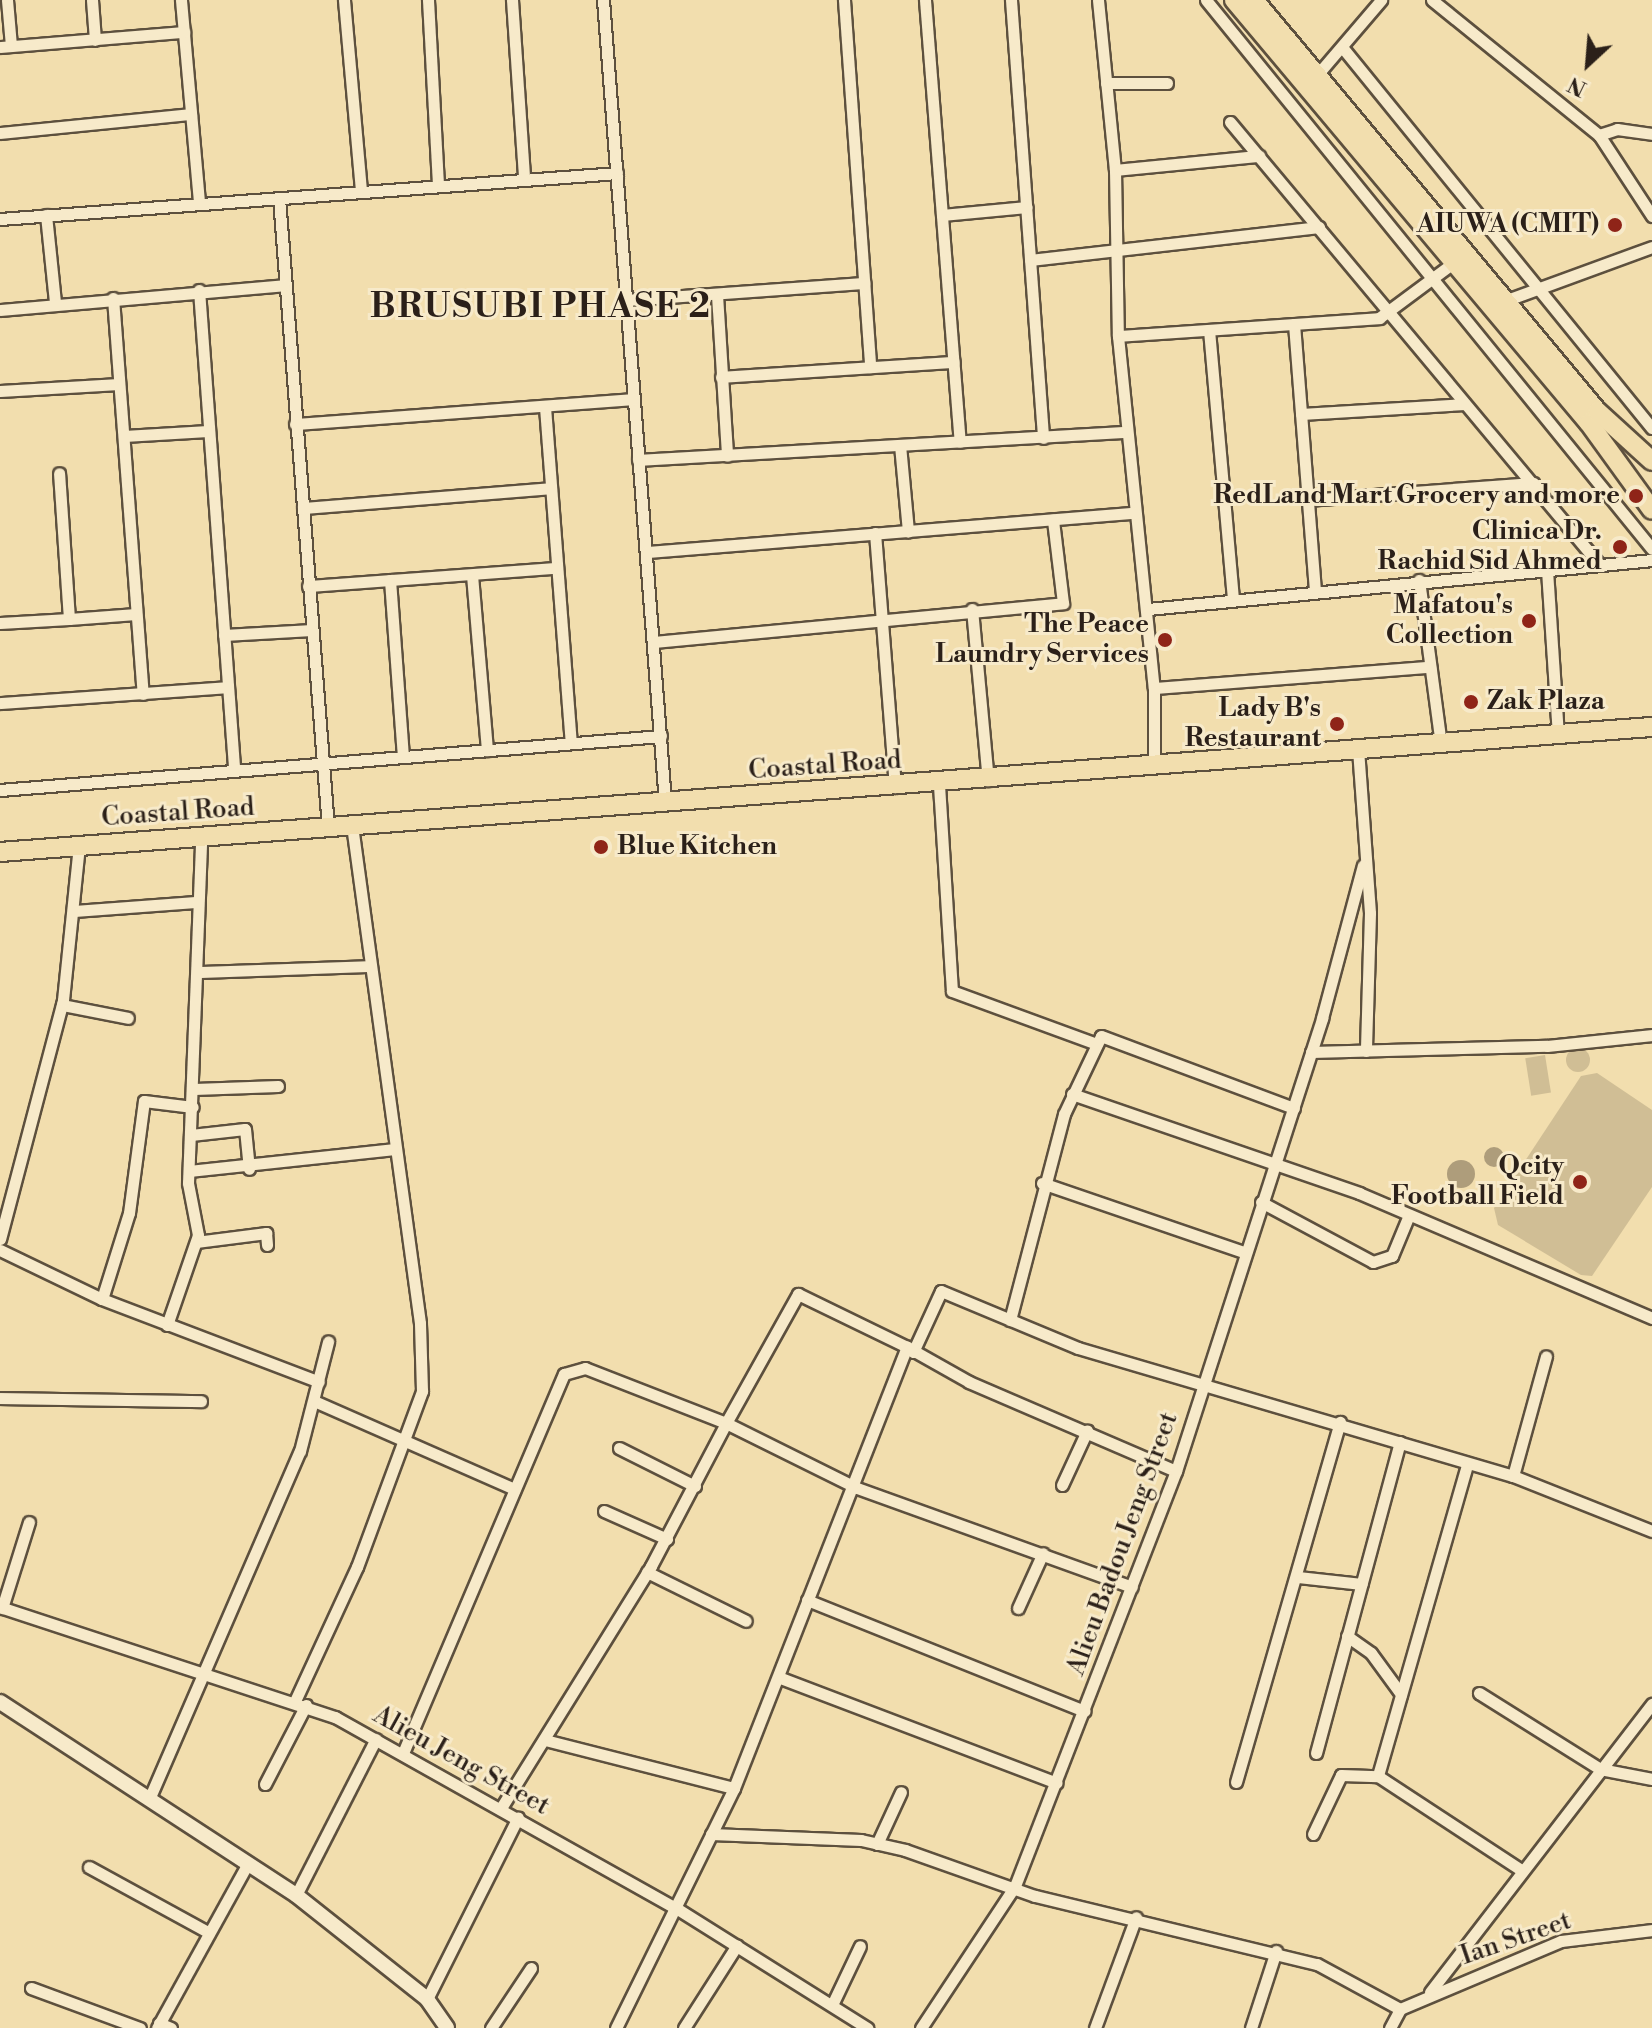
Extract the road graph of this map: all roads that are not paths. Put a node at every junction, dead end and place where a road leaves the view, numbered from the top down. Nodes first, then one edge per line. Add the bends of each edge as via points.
1 (7, 0) edge
2 (92, 0) edge
3 (181, 0) edge
4 (344, 0) edge
5 (428, 0) edge
6 (512, 0) edge
7 (603, 0) edge
8 (844, 0) edge
9 (925, 0) edge
10 (1011, 0) edge
11 (1098, 0) edge
12 (1206, 0) edge
13 (1234, 0) edge
14 (1254, 0) edge
15 (1381, 0) edge
16 (1432, 0) edge
17 (184, 32) junction
18 (95, 40) junction
19 (5, 46) edge
20 (1342, 47) junction
21 (1317, 75) junction
22 (1106, 83) junction
23 (1167, 83) dead end
24 (191, 114) junction
25 (1230, 122) dead end
26 (0, 133) edge
27 (1652, 134) edge
28 (1599, 135) junction
29 (1259, 156) junction
30 (1115, 170) junction
31 (617, 173) junction
32 (524, 178) junction
33 (438, 183) junction
34 (361, 191) junction
35 (279, 198) junction
36 (199, 202) junction
37 (1027, 207) junction
38 (46, 215) junction
39 (942, 215) junction
40 (1652, 216) edge
41 (0, 219) edge
42 (1319, 227) junction
43 (1652, 247) edge
44 (1117, 253) junction
45 (1030, 260) junction
46 (1453, 263) junction
47 (1431, 280) junction
48 (864, 283) junction
49 (284, 285) junction
50 (1538, 287) junction
51 (199, 290) junction
52 (717, 295) junction
53 (113, 298) junction
54 (625, 300) junction
55 (1507, 300) junction
56 (55, 302) junction
57 (0, 310) edge
58 (1388, 312) junction
59 (1294, 324) junction
60 (1209, 330) junction
61 (1118, 336) junction
62 (954, 362) junction
63 (870, 367) junction
64 (721, 377) junction
65 (119, 384) junction
66 (0, 391) edge
67 (632, 399) junction
68 (1465, 404) junction
69 (545, 407) junction
70 (1301, 414) junction
71 (1593, 417) junction
72 (295, 424) junction
73 (1652, 428) edge
74 (208, 431) junction
75 (1126, 432) junction
76 (124, 436) junction
77 (1043, 438) junction
78 (960, 442) junction
79 (900, 445) junction
80 (727, 456) junction
81 (638, 460) junction
82 (1652, 461) edge
83 (59, 473) dead end
84 (1652, 474) edge
85 (1533, 483) junction
86 (550, 488) junction
87 (1652, 493) edge
88 (1307, 500) junction
89 (303, 508) junction
90 (1652, 510) edge
91 (1134, 513) junction
92 (1053, 520) junction
93 (908, 532) junction
94 (875, 533) junction
95 (1652, 549) edge
96 (647, 552) junction
97 (1652, 560) edge
98 (1599, 564) junction
99 (556, 568) junction
100 (1547, 570) junction
101 (472, 575) junction
102 (390, 580) junction
103 (1419, 580) junction
104 (308, 586) junction
105 (1315, 590) junction
106 (1233, 598) junction
107 (972, 609) junction
108 (1148, 609) junction
109 (136, 614) junction
110 (881, 616) junction
111 (69, 619) junction
112 (0, 623) edge
113 (312, 630) junction
114 (224, 635) junction
115 (654, 642) junction
116 (1430, 667) junction
117 (227, 687) junction
118 (1154, 688) junction
119 (143, 694) junction
120 (0, 703) edge
121 (1652, 727) edge
122 (661, 736) junction
123 (1558, 737) junction
124 (571, 743) junction
125 (1441, 745) junction
126 (1358, 749) junction
127 (487, 750) junction
128 (403, 756) junction
129 (320, 763) junction
130 (1154, 765) junction
131 (234, 769) junction
132 (988, 780) junction
133 (939, 785) junction
134 (895, 788) junction
135 (0, 790) edge
136 (665, 803) junction
137 (352, 825) junction
138 (328, 827) junction
139 (201, 839) junction
140 (79, 846) junction
141 (0, 852) edge
142 (1363, 865) junction
143 (197, 902) junction
144 (73, 911) junction
145 (369, 966) junction
146 (199, 972) junction
147 (62, 1005) junction
148 (128, 1018) dead end
149 (1652, 1035) edge
150 (1630, 1038) junction
151 (1097, 1044) junction
152 (1366, 1051) junction
153 (1632, 1051) dead end
154 (1311, 1052) junction
155 (278, 1086) dead end
156 (194, 1089) junction
157 (1072, 1094) junction
158 (193, 1107) junction
159 (1294, 1108) junction
160 (191, 1135) junction
161 (395, 1149) junction
162 (1275, 1164) junction
163 (249, 1169) junction
164 (189, 1171) junction
165 (1042, 1183) junction
166 (1261, 1202) junction
167 (1409, 1215) junction
168 (0, 1239) edge
169 (196, 1242) junction
170 (267, 1245) dead end
171 (0, 1250) edge
172 (1243, 1252) junction
173 (102, 1299) junction
174 (1652, 1318) edge
175 (1010, 1320) junction
176 (167, 1325) junction
177 (328, 1342) dead end
178 (910, 1349) junction
179 (1546, 1356) dead end
180 (319, 1382) junction
181 (1204, 1383) junction
182 (0, 1398) edge
183 (201, 1401) dead end
184 (314, 1401) junction
185 (1340, 1422) junction
186 (726, 1423) junction
187 (1087, 1431) junction
188 (406, 1441) junction
189 (1400, 1442) junction
190 (619, 1448) dead end
191 (1467, 1465) junction
192 (1176, 1471) junction
193 (1513, 1476) junction
194 (1062, 1485) dead end
195 (695, 1486) junction
196 (857, 1488) junction
197 (514, 1489) junction
198 (604, 1511) dead end
199 (29, 1522) dead end
200 (1652, 1531) edge
201 (667, 1539) junction
202 (1043, 1553) junction
203 (647, 1572) junction
204 (1298, 1577) junction
205 (1362, 1584) junction
206 (1132, 1587) junction
207 (807, 1600) junction
208 (1, 1607) edge
209 (1018, 1608) dead end
210 (746, 1621) dead end
211 (1347, 1636) junction
212 (209, 1674) junction
213 (778, 1677) junction
214 (1479, 1693) dead end
215 (1401, 1694) junction
216 (300, 1703) junction
217 (1652, 1704) edge
218 (1, 1706) edge
219 (1085, 1711) junction
220 (376, 1739) junction
221 (545, 1740) junction
222 (403, 1753) junction
223 (1316, 1753) dead end
224 (1600, 1769) junction
225 (1378, 1776) junction
226 (1652, 1779) edge
227 (1236, 1782) dead end
228 (1057, 1783) junction
229 (265, 1784) dead end
230 (734, 1788) junction
231 (901, 1792) dead end
232 (150, 1797) junction
233 (501, 1808) junction
234 (518, 1817) junction
235 (711, 1834) junction
236 (1313, 1834) dead end
237 (877, 1844) junction
238 (247, 1865) junction
239 (89, 1867) dead end
240 (1521, 1870) junction
241 (1015, 1886) junction
242 (296, 1895) junction
243 (676, 1908) junction
244 (1136, 1917) junction
245 (1652, 1930) edge
246 (206, 1931) junction
247 (737, 1945) junction
248 (860, 1946) dead end
249 (1276, 1951) junction
250 (531, 1968) dead end
251 (31, 1988) dead end
252 (1430, 1992) junction
253 (427, 1999) junction
254 (832, 2005) junction
255 (1400, 2009) junction
256 (162, 2026) edge
257 (140, 2028) edge
258 (447, 2028) edge
259 (491, 2028) edge
260 (616, 2028) edge
261 (684, 2028) edge
262 (867, 2028) edge
263 (921, 2028) edge
264 (1095, 2028) edge
265 (1251, 2028) edge
266 (1390, 2028) edge

1 - 19 street
2 - 18 street
3 - 17 street
4 - 34 street
5 - 33 street
6 - 32 street
7 - 31 street
8 - 48 street
9 - 39 street
10 - 37 street
11 - 22 street
12 - 47 street
13 - 46 main road
14 - 21 main road
15 - 20 street
16 - 28 street
17 - 18 street
17 - 24 street
18 - 19 street
20 - 21 street
20 - 50 street
21 - 55 main road
22 - 23 street
22 - 30 street
24 - 26 street
24 - 36 street
25 - 29 street
27 - 28 street via 1617,129
28 - 40 street
29 - 30 street
29 - 42 street
30 - 44 street
31 - 32 street
31 - 54 street
32 - 33 street
33 - 34 street
34 - 35 street
35 - 36 street
35 - 49 street
36 - 38 street
37 - 39 street
37 - 45 street
38 - 41 street
38 - 56 street
39 - 62 street
42 - 44 street
42 - 58 street
43 - 50 street
44 - 45 street
44 - 61 street
45 - 77 street
46 - 47 street
46 - 71 main road
47 - 58 street
47 - 95 street
48 - 52 street
48 - 63 street
49 - 51 street
49 - 72 street
50 - 55 street
50 - 73 street
51 - 53 street
51 - 74 street
52 - 54 street
52 - 64 street
53 - 56 street
53 - 65 street
54 - 67 street
55 - 71 main road
56 - 57 street
58 - 59 street
58 - 68 street
59 - 60 street
59 - 70 street
60 - 61 street
60 - 106 street
61 - 75 street
62 - 63 street
62 - 78 street
63 - 64 street
64 - 80 street
65 - 66 street
65 - 76 street
67 - 69 street
67 - 81 street
68 - 70 street
68 - 85 street
69 - 72 street
69 - 86 street
70 - 88 street
71 - 82 main road
71 - 84 main road
71 - 87 main road
71 - 90 main road
72 - 89 street
74 - 76 street
74 - 114 street
75 - 77 street
75 - 91 street
76 - 109 street
77 - 78 street
78 - 79 street
79 - 80 street
79 - 93 street
80 - 81 street
81 - 96 street
83 - 111 street
85 - 88 street
85 - 98 street
86 - 89 street
86 - 99 street
88 - 105 street
89 - 104 street
91 - 92 street
91 - 108 street
92 - 93 street
92 - 107 street via 1063,603
93 - 94 street
94 - 96 street
94 - 110 street
96 - 115 street
97 - 98 street
98 - 100 street
99 - 101 street
99 - 124 street
100 - 103 street
100 - 123 street
101 - 102 street
101 - 127 street
102 - 104 street
102 - 128 street
103 - 105 street
103 - 116 street
104 - 113 street
105 - 106 street
106 - 108 street
107 - 110 street
107 - 132 street
108 - 118 street
109 - 111 street
109 - 119 street
110 - 115 street
110 - 134 street
111 - 112 street
113 - 114 street
113 - 129 street
114 - 117 street
115 - 122 street
116 - 118 street
116 - 125 street
117 - 119 street
117 - 131 street
118 - 130 street
119 - 120 street
121 - 123 main road, Coastal Road
122 - 124 street
122 - 136 street
123 - 125 main road, Coastal Road
124 - 127 street
125 - 126 main road, Coastal Road
126 - 130 main road, Coastal Road
126 - 142 street
127 - 128 street
128 - 129 street
129 - 131 street
129 - 138 street
130 - 132 main road, Coastal Road
131 - 135 street
132 - 133 main road, Coastal Road
133 - 134 main road, Coastal Road
133 - 151 street via 952,991
134 - 136 main road, Coastal Road
136 - 137 main road, Coastal Road
137 - 138 main road, Coastal Road
137 - 145 street
138 - 139 main road, Coastal Road
139 - 140 main road, Coastal Road
139 - 143 street
140 - 141 main road, Coastal Road
140 - 144 street
142 - 152 street via 1370,913
142 - 154 street, Alieu Badou Jeng Street
143 - 144 street
143 - 146 street
144 - 147 street
145 - 146 street
145 - 161 street
146 - 156 street
147 - 148 street
147 - 168 street
149 - 150 street
150 - 152 street
150 - 153 street
151 - 157 street
151 - 159 street via 1101,1036
152 - 154 street
154 - 159 street, Alieu Badou Jeng Street
155 - 156 street
156 - 158 street
157 - 162 street
157 - 165 street
158 - 160 street
158 - 173 street via 144,1101 129,1213
159 - 162 street, Alieu Badou Jeng Street
160 - 163 street via 245,1129
160 - 164 street
161 - 163 street
161 - 188 street via 420,1323 422,1391
162 - 166 street, Alieu Badou Jeng Street
162 - 167 street
163 - 164 street
164 - 169 street
165 - 172 street
165 - 175 street
166 - 167 street via 1373,1262 1392,1256
166 - 172 street, Alieu Badou Jeng Street
167 - 174 street
169 - 170 street via 266,1233
169 - 176 street
171 - 173 street
172 - 181 street, Alieu Badou Jeng Street
173 - 176 street
175 - 178 street via 941,1291
175 - 181 street
176 - 180 street
177 - 180 street
178 - 186 street via 798,1294
178 - 187 street
178 - 196 street via 853,1476
179 - 193 street
180 - 184 street
181 - 185 street
181 - 192 street, Alieu Badou Jeng Street
182 - 183 street
184 - 188 street
184 - 212 street
185 - 189 street
185 - 204 street
186 - 195 street
186 - 196 street
186 - 197 street via 576,1365 564,1374
187 - 192 street
187 - 194 street
188 - 197 street
188 - 216 street
189 - 191 street
189 - 205 street
190 - 195 street
191 - 193 street
191 - 215 street
192 - 206 street, Alieu Badou Jeng Street
193 - 200 street
195 - 201 street
196 - 202 street
196 - 207 street
197 - 222 street
198 - 201 street
199 - 208 street
201 - 203 street
202 - 206 street
202 - 209 street
203 - 210 street
203 - 221 street
204 - 205 street
204 - 227 street
205 - 211 street
206 - 219 street, Alieu Badou Jeng Street
207 - 213 street
207 - 219 street
208 - 212 street, Alieu Jeng Street
211 - 215 street via 1371,1653
211 - 223 street
212 - 216 street, Alieu Jeng Street
212 - 232 street
213 - 228 street
213 - 230 street
214 - 224 street
215 - 225 street
216 - 220 street, Alieu Jeng Street
216 - 229 street
217 - 224 street
218 - 232 street
219 - 228 street, Alieu Badou Jeng Street
220 - 222 street, Alieu Jeng Street
220 - 242 street
221 - 230 street
221 - 233 street
222 - 233 street, Alieu Jeng Street
224 - 226 street
224 - 240 street
225 - 236 street via 1341,1775
225 - 240 street
228 - 241 street, Alieu Badou Jeng Street
230 - 235 street
231 - 237 street
232 - 238 street
233 - 234 street, Alieu Jeng Street
234 - 243 street, Alieu Jeng Street
234 - 253 street
235 - 237 street
235 - 243 street
237 - 241 street
238 - 242 street
238 - 246 street
239 - 246 street
240 - 252 street
241 - 244 street
241 - 263 street, Alieu Badou Jeng Street
242 - 253 street
243 - 247 street, Alieu Jeng Street
243 - 260 street
244 - 249 street
244 - 264 street
245 - 252 street, Ian Street via 1561,1941
246 - 256 street
247 - 254 street, Alieu Jeng Street
247 - 261 street
248 - 254 street
249 - 255 street via 1317,1964
249 - 265 street
250 - 259 street
251 - 257 street
252 - 255 street, Ian Street
253 - 258 street
254 - 262 street, Alieu Jeng Street
255 - 266 street

